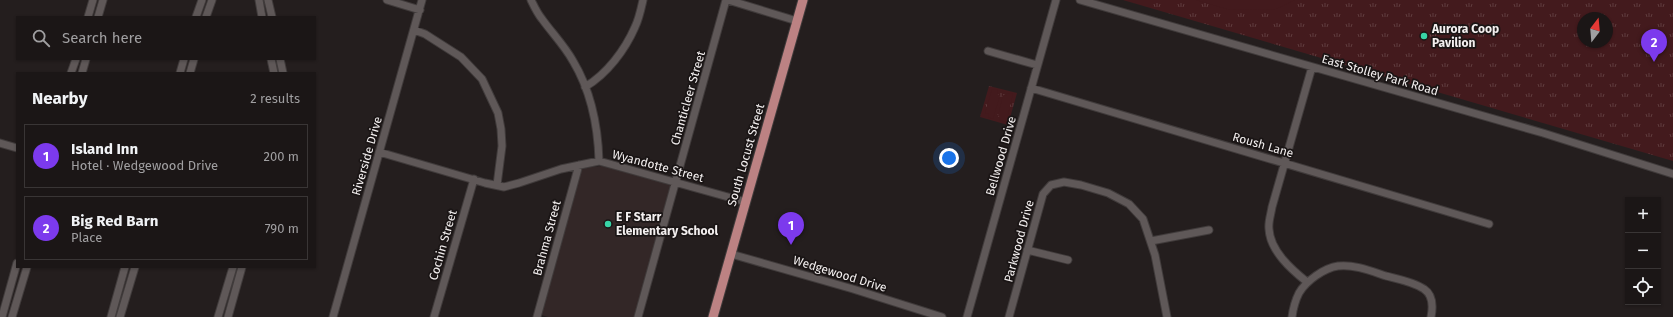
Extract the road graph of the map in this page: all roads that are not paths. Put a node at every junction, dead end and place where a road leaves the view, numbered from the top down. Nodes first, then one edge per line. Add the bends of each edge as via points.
1 (93, 0) edge
2 (103, 0) edge
3 (202, 0) edge
4 (212, 0) edge
5 (259, 0) edge
6 (268, 0) edge
7 (387, 0) edge
8 (421, 0) edge
9 (531, 0) edge
10 (643, 0) edge
11 (727, 0) edge
12 (803, 0) edge
13 (1056, 0) edge
14 (1080, 0) edge
15 (420, 10) junction
16 (88, 16) edge
17 (98, 16) edge
18 (196, 16) edge
19 (206, 16) edge
20 (262, 16) edge
21 (272, 16) edge
22 (797, 21) junction
23 (414, 30) junction
24 (988, 51) dead end
25 (76, 60) edge
26 (86, 60) edge
27 (184, 60) edge
28 (194, 60) edge
29 (271, 60) edge
30 (280, 60) edge
31 (1037, 65) junction
32 (1312, 67) junction
33 (72, 72) edge
34 (82, 72) edge
35 (180, 72) edge
36 (190, 72) edge
37 (274, 72) edge
38 (283, 72) edge
39 (585, 87) junction
40 (1031, 88) junction
41 (0, 143) edge
42 (16, 148) edge
43 (379, 152) junction
44 (599, 161) junction
45 (1284, 162) junction
46 (579, 165) junction
47 (1673, 174) edge
48 (474, 180) junction
49 (676, 182) junction
50 (497, 185) junction
51 (746, 202) junction
52 (1488, 224) dead end
53 (1209, 230) dead end
54 (1151, 241) junction
55 (1027, 250) junction
56 (731, 254) junction
57 (1068, 260) dead end
58 (16, 267) edge
59 (27, 268) edge
60 (125, 268) edge
61 (134, 268) edge
62 (233, 268) edge
63 (242, 268) edge
64 (1307, 282) junction
65 (2, 317) edge
66 (12, 317) edge
67 (111, 317) edge
68 (120, 317) edge
69 (218, 317) edge
70 (228, 317) edge
71 (333, 317) edge
72 (434, 317) edge
73 (537, 317) edge
74 (638, 317) edge
75 (713, 317) edge
76 (942, 317) edge
77 (967, 317) edge
78 (1010, 317) edge
79 (1167, 317) edge
80 (1292, 317) edge
81 (1431, 317) edge

1 - 16 street
2 - 17 street
3 - 18 street
4 - 19 street
5 - 20 street
6 - 21 street
7 - 15 street
8 - 15 street, Riverside Drive
9 - 39 street via 541,18 574,61
10 - 39 street via 635,27 623,49 606,69
11 - 22 street
11 - 49 street, Chanticleer Street
12 - 22 main road, South Locust Street
13 - 31 street, Bellwood Drive
14 - 32 street, East Stolley Park Road
15 - 23 street, Riverside Drive
22 - 51 main road, South Locust Street
23 - 43 street, Riverside Drive
23 - 50 street via 456,52 482,80 498,113 501,129 502,146
24 - 31 street
25 - 33 street
26 - 34 street
27 - 35 street
28 - 36 street
29 - 37 street
30 - 38 street
31 - 40 street, Bellwood Drive
32 - 45 street
32 - 47 street, East Stolley Park Road via 1543,133
39 - 44 street via 590,97 598,139
40 - 45 street, Roush Lane
40 - 77 street, Bellwood Drive
41 - 42 street
43 - 48 street, Wyandotte Street
43 - 71 street, Riverside Drive
44 - 46 street, Wyandotte Street
44 - 49 street, Wyandotte Street
45 - 52 street, Roush Lane
45 - 64 street via 1272,207 1269,230 1275,248 1290,267
46 - 50 street, Wyandotte Street via 504,187
46 - 73 street, Brahma Street
48 - 50 street, Wyandotte Street
48 - 72 street, Cochin Street
49 - 51 street, Wyandotte Street
49 - 74 street, Chanticleer Street
51 - 56 main road, South Locust Street
53 - 54 street
54 - 55 street, Parkwood Drive via 1143,219 1129,204 1108,193 1064,182 1051,184 1043,194
54 - 79 street, Parkwood Drive
55 - 57 street
55 - 78 street, Parkwood Drive
56 - 75 main road, South Locust Street
56 - 76 street, Wedgewood Drive
58 - 65 street
59 - 66 street
60 - 67 street
61 - 68 street
62 - 69 street
63 - 70 street
64 - 80 street via 1299,293
64 - 81 street via 1324,270 1338,266 1357,267 1425,289 1431,298

